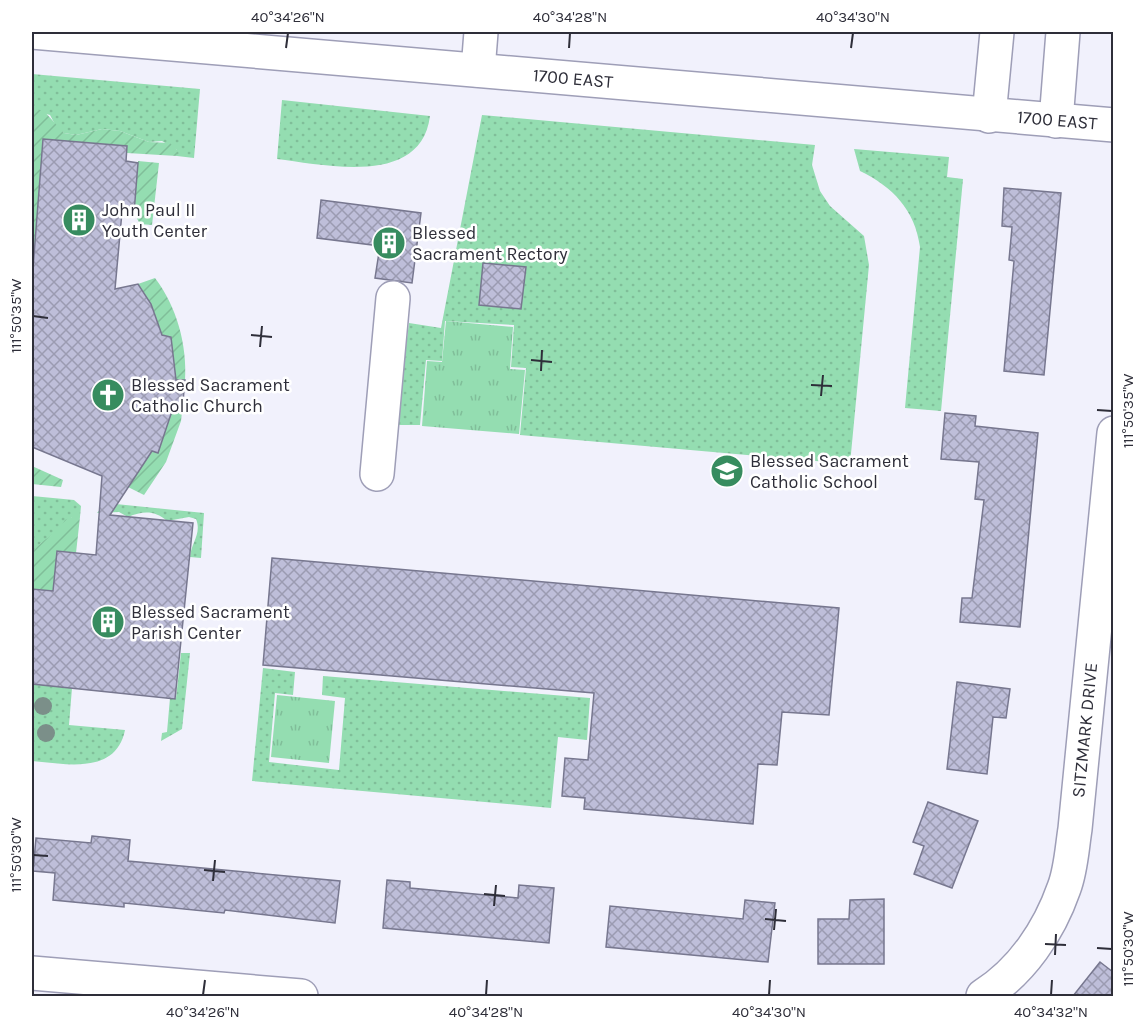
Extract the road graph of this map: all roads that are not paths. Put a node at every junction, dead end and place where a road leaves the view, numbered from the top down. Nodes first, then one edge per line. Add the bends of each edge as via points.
1 (32, 32) edge
2 (482, 32) edge
3 (997, 32) edge
4 (1063, 32) edge
5 (478, 70) junction
6 (989, 116) junction
7 (1056, 121) junction
8 (1113, 125) edge
9 (393, 298) dead end
10 (1113, 433) edge
11 (377, 474) dead end
12 (32, 973) edge
13 (239, 994) edge
14 (301, 996) edge
15 (983, 996) edge

1 - 5 street, 1700 EAST
2 - 5 street
3 - 6 street
4 - 7 street
5 - 6 street, 1700 EAST
6 - 7 street, 1700 EAST
7 - 8 street, 1700 EAST
9 - 11 street
10 - 15 street, SITZMARK DRIVE via 1076,829 1065,886 1041,940 1001,985
12 - 13 street
13 - 14 street

